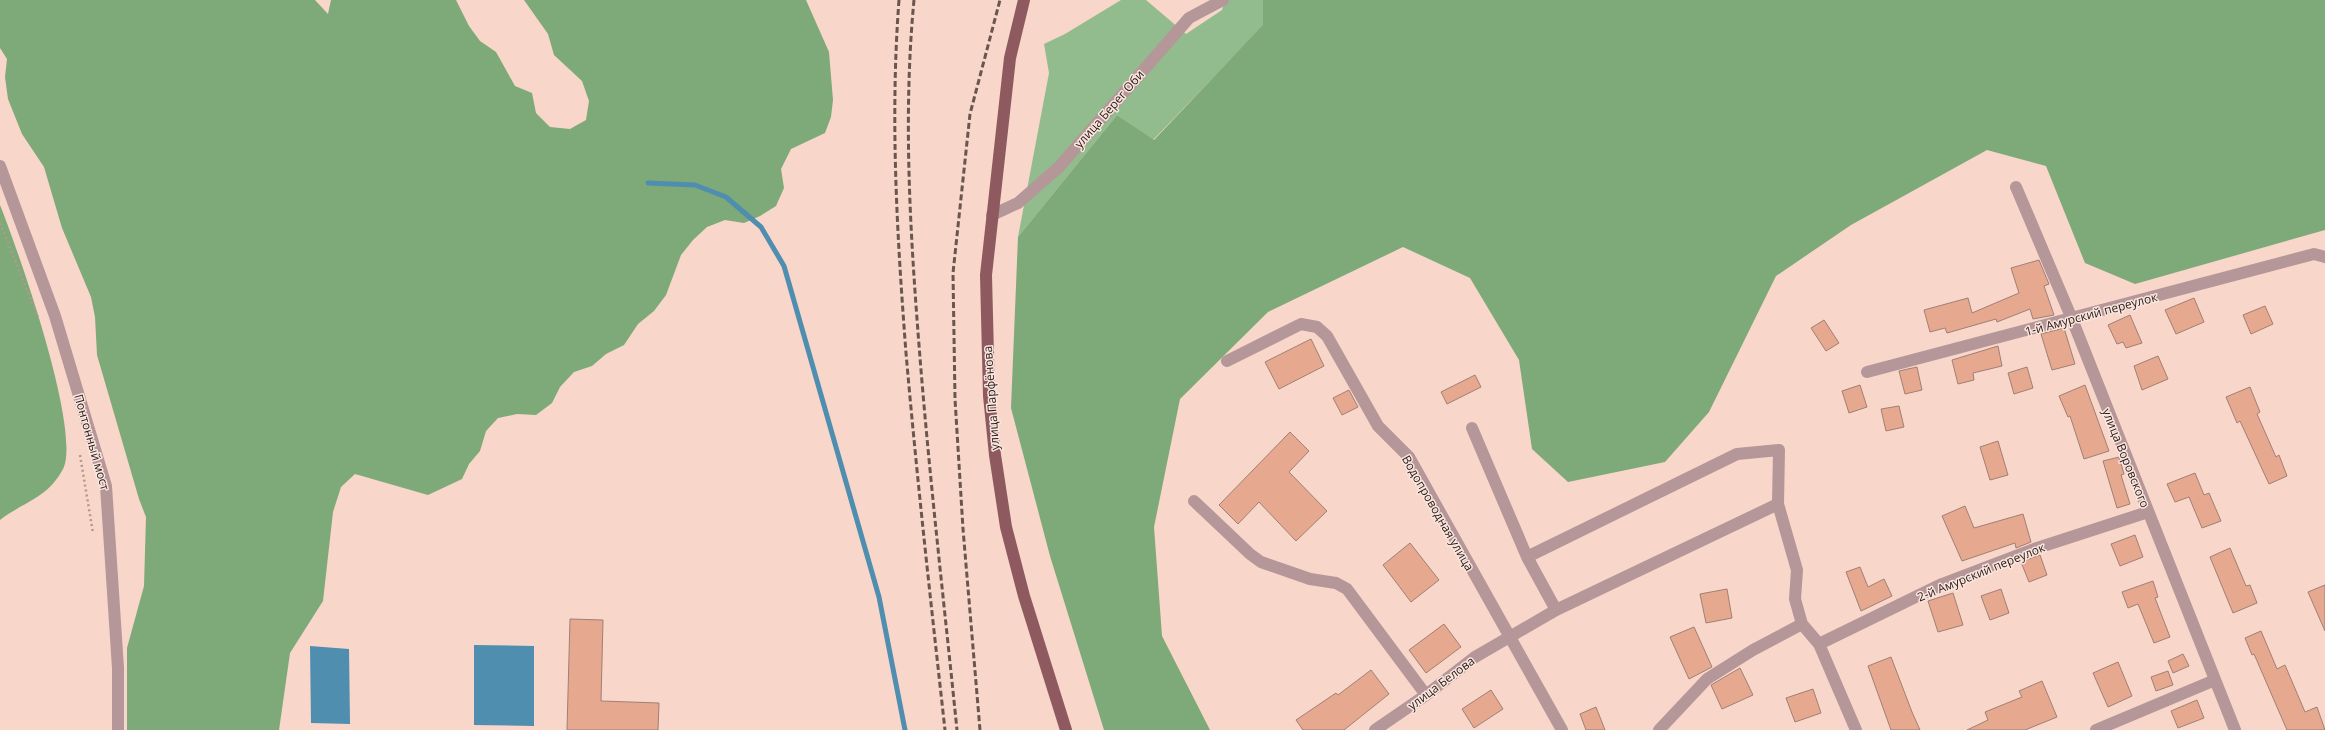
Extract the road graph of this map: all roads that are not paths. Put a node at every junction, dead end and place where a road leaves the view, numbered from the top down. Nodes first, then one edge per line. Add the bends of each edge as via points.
1 (1024, 0) edge
2 (1223, 0) edge
3 (0, 166) edge
4 (2016, 187) dead end
5 (992, 215) junction
6 (2320, 256) edge
7 (2072, 319) junction
8 (1227, 361) dead end
9 (1867, 372) dead end
10 (1472, 428) dead end
11 (1194, 501) dead end
12 (1778, 504) junction
13 (2148, 512) junction
14 (1527, 557) junction
15 (1556, 610) junction
16 (1802, 624) junction
17 (1508, 637) junction
18 (1819, 644) junction
19 (2215, 680) junction
20 (1426, 695) junction
21 (118, 730) edge
22 (1066, 730) edge
23 (1375, 730) edge
24 (1562, 730) edge
25 (1659, 730) edge
26 (1856, 730) edge
27 (2096, 730) edge
28 (2235, 730) edge

1 - 5 main road, улица Парфёнова via 1010,58
2 - 5 street, улица Берег Оби via 1189,18 1059,167 1018,203
3 - 21 street, Понтонный мост via 55,316 106,486 118,668
4 - 7 street, улица Воровского
5 - 22 main road, улица Парфёнова via 986,275 989,396 995,455 1006,527 1024,596
6 - 7 street, 1-й Амурский переулок
7 - 9 street, 1-й Амурский переулок
7 - 13 street, улица Воровского
8 - 17 street, Водопроводная улица via 1301,324 1317,327 1327,336 1378,426 1409,457
10 - 14 street
11 - 20 street via 1261,562 1310,579 1336,582 1347,589
12 - 14 street via 1779,450 1737,454
12 - 15 street, улица Белова
12 - 16 street via 1797,570 1795,599
13 - 18 street, 2-й Амурский переулок via 2034,549 1942,584
13 - 19 street, улица Воровского
14 - 15 street
15 - 17 street, улица Белова
16 - 18 street
16 - 25 street via 1753,650 1707,680
17 - 20 street, улица Белова via 1475,657
17 - 24 street, Водопроводная улица
18 - 26 street
19 - 27 street
19 - 28 street, улица Воровского
20 - 23 street, улица Белова

